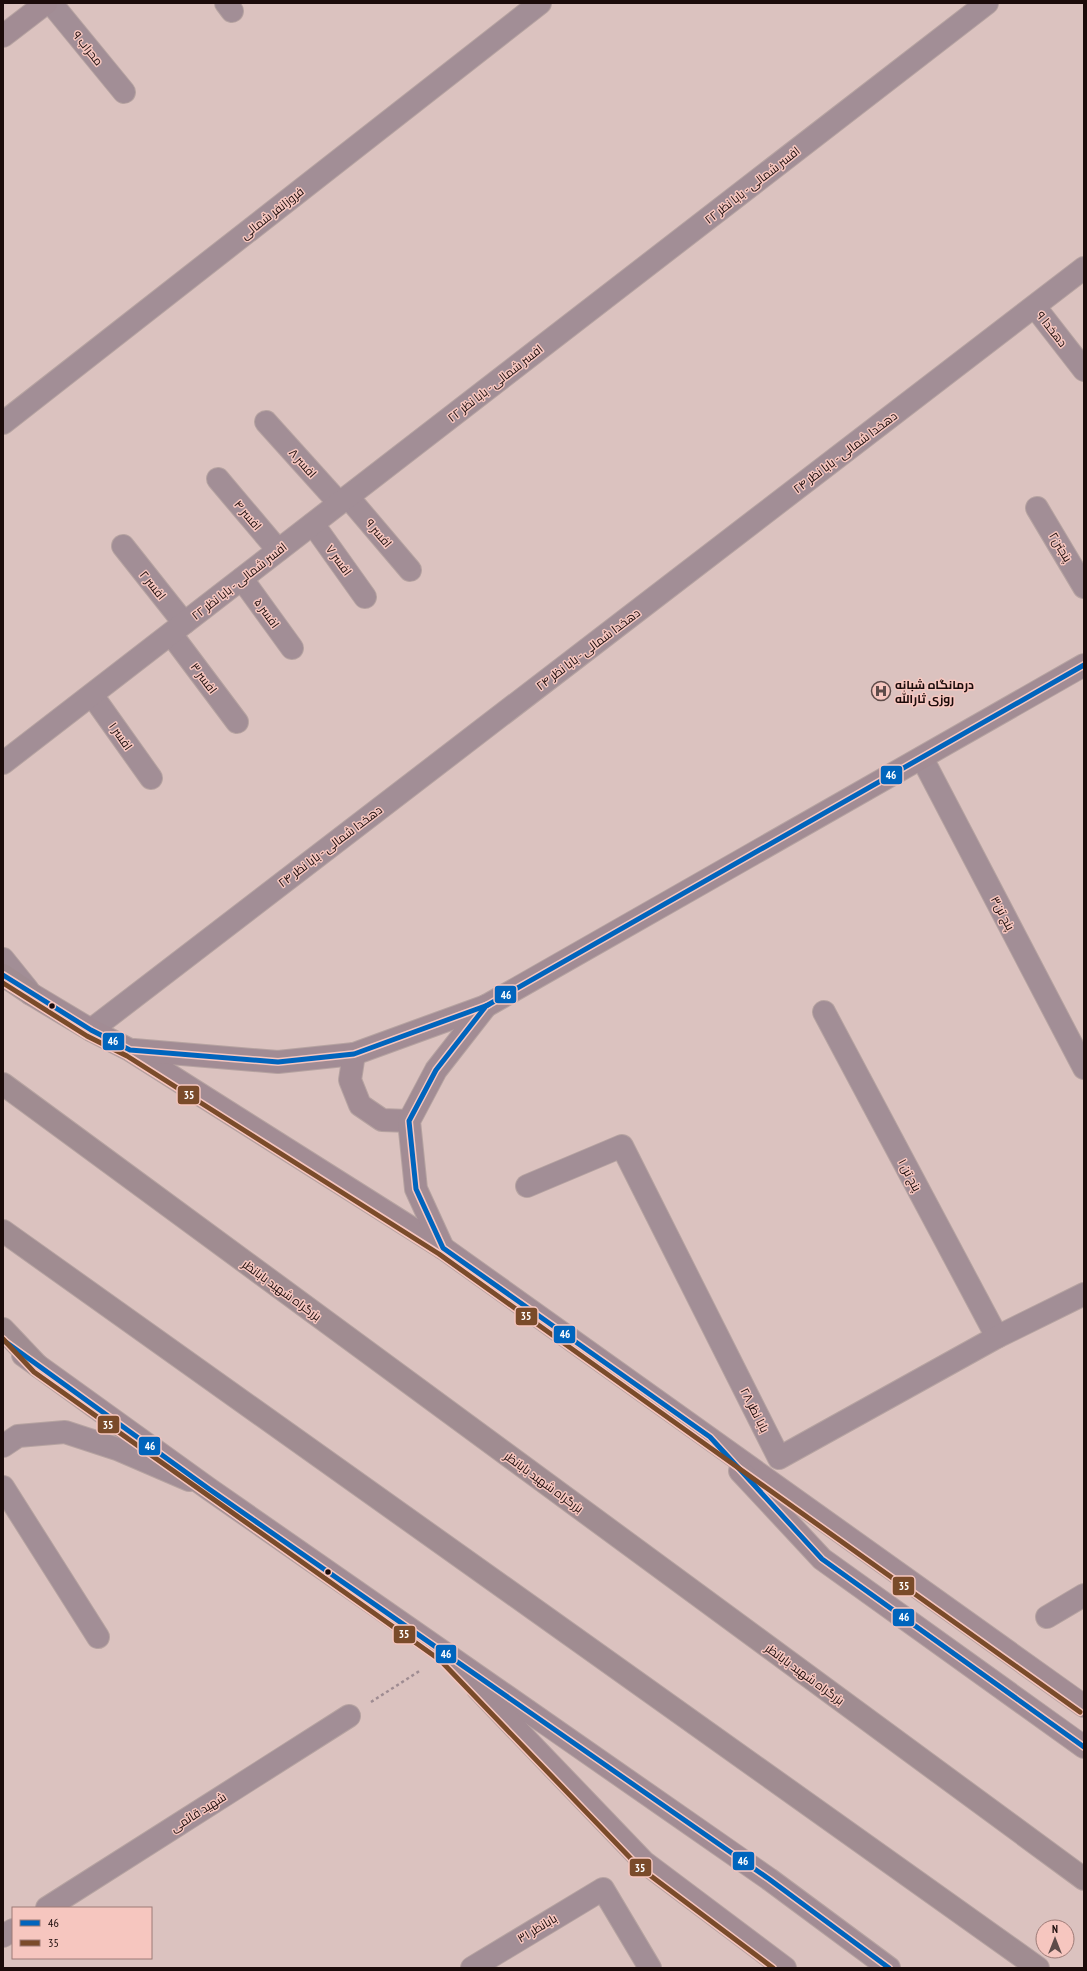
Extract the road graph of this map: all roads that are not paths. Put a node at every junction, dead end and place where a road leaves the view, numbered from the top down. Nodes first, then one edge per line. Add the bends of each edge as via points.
1 (46, 3) edge
2 (51, 3) edge
3 (540, 3) edge
4 (987, 3) edge
5 (3, 36) edge
6 (124, 92) dead end
7 (1084, 268) edge
8 (1035, 307) junction
9 (1084, 370) edge
10 (266, 422) dead end
11 (3, 423) edge
12 (218, 479) dead end
13 (344, 500) junction
14 (1037, 508) dead end
15 (313, 524) junction
16 (122, 546) dead end
17 (278, 550) junction
18 (410, 570) dead end
19 (242, 579) junction
20 (1084, 587) edge
21 (365, 597) dead end
22 (178, 628) junction
23 (292, 648) dead end
24 (1084, 665) edge
25 (92, 694) junction
26 (237, 722) dead end
27 (922, 758) junction
28 (3, 763) edge
29 (150, 778) dead end
30 (3, 959) edge
31 (3, 975) edge
32 (31, 994) junction
33 (486, 1006) junction
34 (824, 1012) dead end
35 (91, 1030) junction
36 (130, 1050) junction
37 (354, 1054) junction
38 (1084, 1068) edge
39 (3, 1084) edge
40 (409, 1121) junction
41 (527, 1186) dead end
42 (3, 1231) edge
43 (443, 1248) junction
44 (1084, 1294) edge
45 (3, 1329) edge
46 (997, 1337) junction
47 (3, 1340) edge
48 (38, 1366) junction
49 (710, 1437) junction
50 (3, 1446) edge
51 (3, 1487) edge
52 (210, 1489) junction
53 (1084, 1595) edge
54 (1047, 1617) dead end
55 (98, 1637) dead end
56 (445, 1655) junction
57 (1084, 1706) edge
58 (349, 1716) road end
59 (1084, 1747) edge
60 (1084, 1879) edge
61 (49, 1907) edge
62 (12, 1931) edge
63 (3, 1936) edge
64 (472, 1968) edge
65 (650, 1968) edge
66 (785, 1968) edge
67 (889, 1968) edge
68 (1038, 1968) edge

1 - 5 main road
2 - 6 street, محراب ۹
3 - 11 street, فروزانفر شمالی
4 - 13 street, افسر شمالی - بابا نظر ۲۲
7 - 8 street, دهخدا شمالی - بابا نظر ۲۴
8 - 9 street, دهخدا ۹
8 - 35 street, دهخدا شمالی - بابا نظر ۲۴
10 - 13 street, افسر ۸
12 - 17 street, افسر ۴
13 - 15 street, افسر شمالی - بابا نظر ۲۲
13 - 18 street, افسر ۹
14 - 20 street, پنجتن۲
15 - 17 street, افسر شمالی - بابا نظر ۲۲
15 - 21 street, افسر ۷
16 - 22 street, افسر ۲
17 - 19 street, افسر شمالی - بابا نظر ۲۲
19 - 22 street, افسر شمالی - بابا نظر ۲۲
19 - 23 street, افسر ۵
22 - 25 street, افسر شمالی - بابا نظر ۲۲
22 - 26 street, افسر ۳
24 - 27 main road
25 - 28 street, افسر شمالی - بابا نظر ۲۲
25 - 29 street, افسر ۱
27 - 33 main road
27 - 38 street, پنج تن۳
30 - 32 street
31 - 32 highway
32 - 35 main road
33 - 37 main road
33 - 40 main road via 436,1070
34 - 46 street, پنج تن ۱
35 - 36 main road
36 - 37 main road via 278,1062
36 - 43 main road
37 - 40 main road via 350,1080 360,1105 382,1120
39 - 60 highway, بزرگراه شهید بابانظر
40 - 43 main road via 416,1189
41 - 46 street, بابا نظر ۲۸ via 622,1146 779,1458
42 - 68 highway
43 - 49 main road
44 - 46 street, بابا نظر ۲۸
45 - 48 highway
47 - 48 main road
48 - 52 main road
49 - 57 main road
49 - 59 main road via 822,1559
50 - 52 street via 18,1436 65,1432 118,1449
51 - 55 street
52 - 56 main road
53 - 54 street
56 - 66 main road via 644,1862
56 - 67 main road via 768,1879
58 - 61 street, شهید قائمی
62 - 63 street
64 - 65 street, بابانظر ۳۱ via 602,1889

